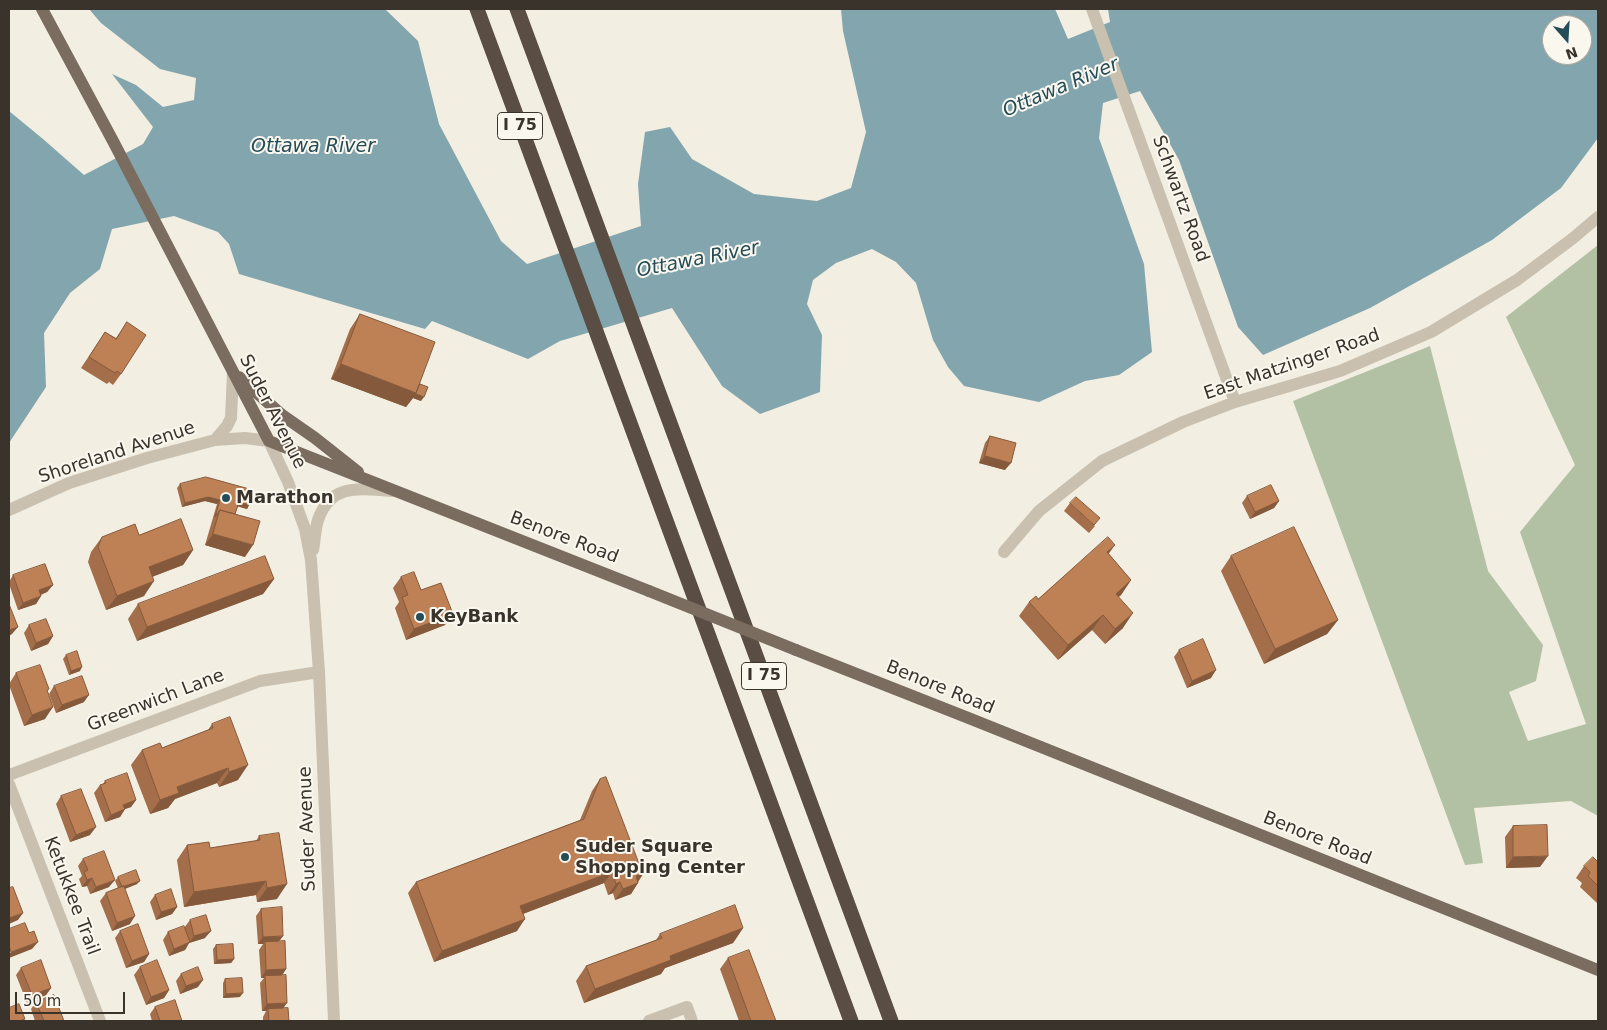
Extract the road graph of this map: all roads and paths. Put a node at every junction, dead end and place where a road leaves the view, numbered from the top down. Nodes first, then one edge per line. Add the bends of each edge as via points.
1 (42, 9) edge
2 (477, 9) edge
3 (517, 9) edge
4 (1092, 9) edge
5 (1598, 217) edge
6 (233, 372) junction
7 (1235, 402) junction
8 (214, 440) junction
9 (269, 441) junction
10 (368, 480) junction
11 (396, 491) junction
12 (9, 510) edge
13 (1004, 552) dead end
14 (311, 560) junction
15 (319, 672) junction
16 (9, 775) edge
17 (9, 784) edge
18 (1596, 968) edge
19 (100, 1021) edge
20 (334, 1021) edge
21 (649, 1021) edge
22 (692, 1021) edge
23 (851, 1021) edge
24 (891, 1021) edge

1 - 6 main road, Suder Avenue
2 - 23 highway, I 75
3 - 24 highway, I 75
4 - 7 street, Schwartz Road
5 - 7 street, East Matzinger Road via 1517,280 1432,332 1340,371
6 - 8 street via 231,418
6 - 9 main road, Suder Avenue
6 - 10 main road via 282,415
7 - 13 street, East Matzinger Road via 1183,422 1102,461 1039,511
8 - 9 street, Shoreland Avenue via 245,438
8 - 12 street, Shoreland Avenue via 69,483
9 - 10 main road, Benore Road
9 - 14 street, Suder Avenue via 305,529
10 - 11 main road, Benore Road
11 - 14 street via 356,489 340,492 325,506 318,520
11 - 18 main road, Benore Road, bridge
14 - 15 street, Suder Avenue
15 - 16 street, Greenwich Lane via 260,681
15 - 20 street, Suder Avenue
17 - 19 street, Ketukkee Trail
21 - 22 street via 687,1007

